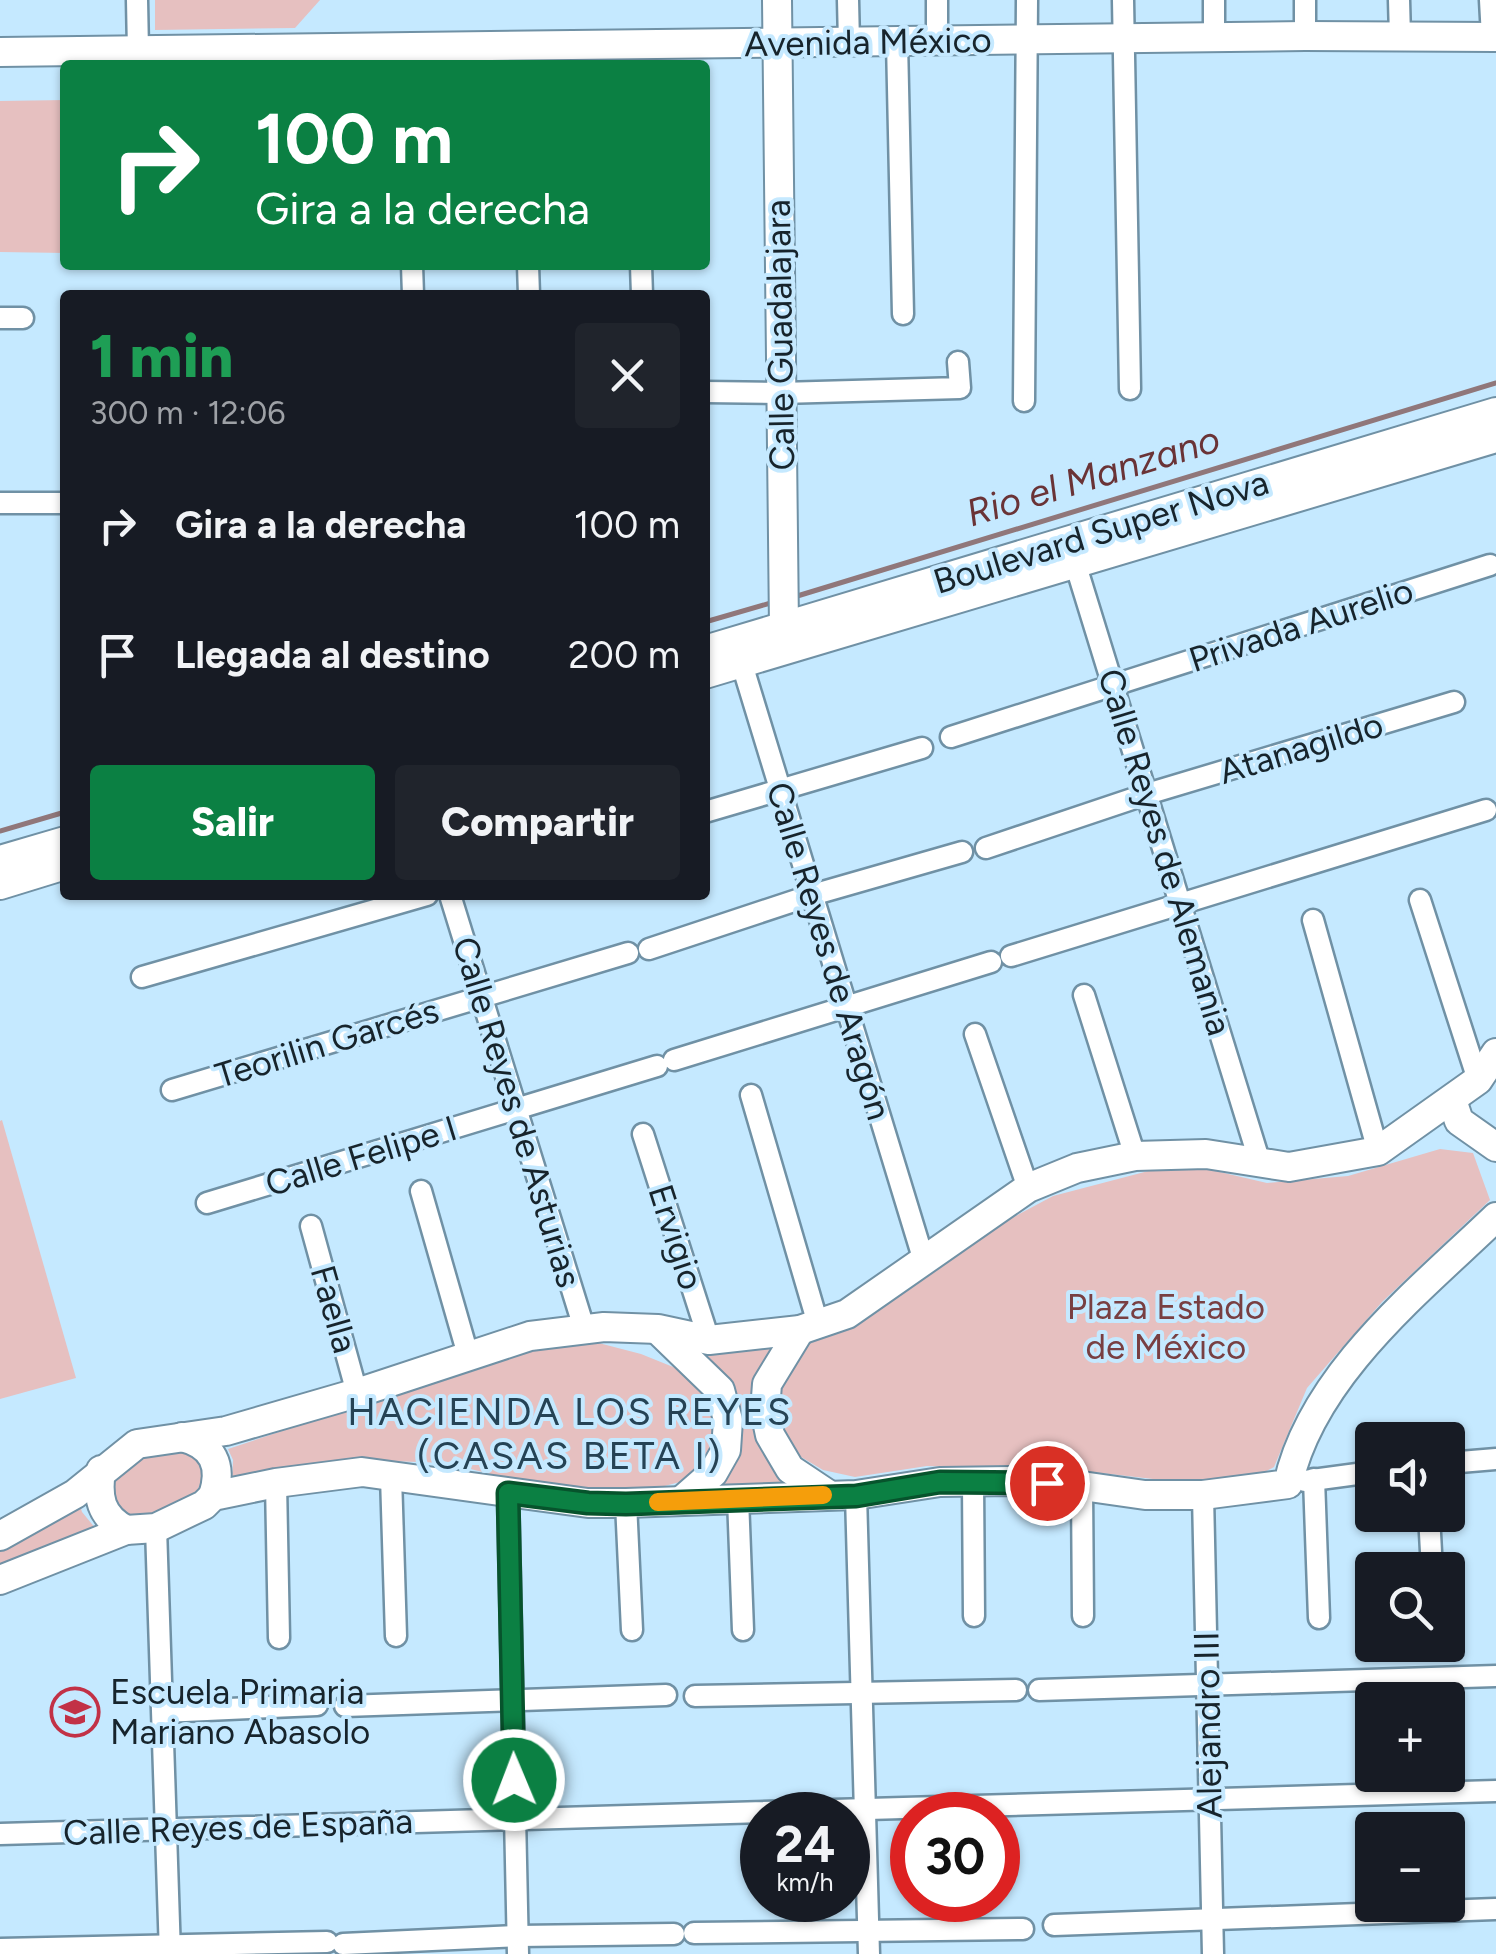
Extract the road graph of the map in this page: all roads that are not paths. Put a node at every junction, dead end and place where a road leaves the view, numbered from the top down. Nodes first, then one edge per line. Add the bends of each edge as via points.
1 (137, 0) edge
2 (777, 0) edge
3 (848, 0) edge
4 (937, 0) edge
5 (1027, 0) edge
6 (1123, 0) edge
7 (1214, 0) edge
8 (1304, 0) edge
9 (1398, 0) edge
10 (1490, 0) edge
11 (1305, 36) junction
12 (1400, 36) junction
13 (1494, 37) edge
14 (1214, 38) junction
15 (1124, 40) junction
16 (1029, 41) junction
17 (897, 42) junction
18 (937, 42) junction
19 (777, 43) junction
20 (849, 43) junction
21 (138, 50) junction
22 (0, 52) edge
23 (634, 55) edge
24 (405, 56) edge
25 (523, 56) edge
26 (903, 314) dead end
27 (0, 318) edge
28 (23, 318) dead end
29 (958, 362) dead end
30 (1130, 389) dead end
31 (710, 392) edge
32 (781, 393) junction
33 (1024, 401) dead end
34 (1496, 412) edge
35 (1496, 438) edge
36 (0, 503) edge
37 (60, 503) edge
38 (1072, 554) junction
39 (1490, 565) dead end
40 (784, 622) junction
41 (710, 650) edge
42 (738, 652) junction
43 (710, 671) edge
44 (1113, 686) junction
45 (1454, 702) dead end
46 (951, 737) dead end
47 (922, 748) dead end
48 (780, 789) junction
49 (1147, 794) junction
50 (710, 810) edge
51 (1486, 810) dead end
52 (60, 842) edge
53 (986, 848) dead end
54 (962, 852) dead end
55 (0, 860) edge
56 (60, 867) edge
57 (0, 885) edge
58 (812, 895) junction
59 (409, 900) edge
60 (452, 900) edge
61 (1420, 900) dead end
62 (1181, 902) junction
63 (1314, 920) dead end
64 (142, 977) dead end
65 (1084, 995) dead end
66 (481, 996) junction
67 (846, 1005) junction
68 (975, 1034) dead end
69 (1496, 1053) edge
70 (1478, 1080) junction
71 (172, 1090) dead end
72 (751, 1095) dead end
73 (1452, 1100) junction
74 (516, 1108) junction
75 (643, 1134) dead end
76 (1496, 1147) edge
77 (1378, 1151) junction
78 (1135, 1156) junction
79 (1260, 1163) junction
80 (1028, 1188) junction
81 (421, 1192) dead end
82 (207, 1203) dead end
83 (1496, 1217) edge
84 (311, 1226) dead end
85 (924, 1261) junction
86 (809, 1327) junction
87 (584, 1328) junction
88 (658, 1330) junction
89 (708, 1340) junction
90 (468, 1355) junction
91 (357, 1393) junction
92 (182, 1437) junction
93 (1496, 1459) edge
94 (1465, 1462) edge
95 (101, 1470) junction
96 (1355, 1474) edge
97 (391, 1476) junction
98 (1301, 1481) junction
99 (276, 1482) junction
100 (973, 1482) junction
101 (1082, 1486) junction
102 (508, 1493) junction
103 (842, 1495) junction
104 (1203, 1495) junction
105 (214, 1496) junction
106 (738, 1498) junction
107 (681, 1501) junction
108 (626, 1504) junction
109 (156, 1528) junction
110 (126, 1530) junction
111 (0, 1536) edge
112 (0, 1580) edge
113 (974, 1616) dead end
114 (1083, 1616) dead end
115 (1318, 1618) dead end
116 (632, 1630) dead end
117 (743, 1630) dead end
118 (396, 1636) dead end
119 (279, 1638) dead end
120 (1496, 1676) edge
121 (1207, 1687) junction
122 (1016, 1690) dead end
123 (1039, 1690) dead end
124 (862, 1693) junction
125 (666, 1695) dead end
126 (695, 1696) dead end
127 (513, 1700) junction
128 (317, 1705) dead end
129 (345, 1706) dead end
130 (164, 1712) junction
131 (1496, 1791) edge
132 (865, 1792) edge
133 (1209, 1800) junction
134 (870, 1810) edge
135 (740, 1814) edge
136 (516, 1820) junction
137 (168, 1829) junction
138 (0, 1834) edge
139 (1495, 1910) edge
140 (1212, 1919) junction
141 (868, 1922) edge
142 (1054, 1925) dead end
143 (1023, 1929) dead end
144 (868, 1930) junction
145 (518, 1945) edge
146 (0, 1949) edge
147 (170, 1949) edge
148 (869, 1954) edge
149 (1213, 1954) edge

1 - 21 street
2 - 19 street, Calle Guadalajara
3 - 20 street
4 - 18 street
5 - 16 street
6 - 15 street
7 - 14 street
8 - 11 street
9 - 12 street
10 - 13 street
11 - 12 street, Avenida México
11 - 14 street, Avenida México
12 - 13 street, Avenida México
14 - 15 street, Avenida México
15 - 16 street, Avenida México
15 - 30 street
16 - 18 street, Avenida México
16 - 33 street
17 - 18 street, Avenida México
17 - 20 street, Avenida México
17 - 26 street
19 - 20 street, Avenida México
19 - 23 street, Avenida México
19 - 32 street, Calle Guadalajara
21 - 22 street, Avenida México
21 - 24 street, Avenida México
23 - 25 street, Avenida México
24 - 25 street, Avenida México
27 - 28 street
29 - 32 street via 960,388
31 - 32 street
32 - 40 street, Calle Guadalajara
34 - 38 street, Boulevard Super Nova
35 - 38 street, Boulevard Super Nova
36 - 37 street
38 - 40 street, Boulevard Super Nova
38 - 42 street, Boulevard Super Nova
38 - 44 street, Calle Reyes de Alemania
39 - 44 street, Privada Aurelio
40 - 42 street, Boulevard Super Nova
41 - 42 street, Boulevard Super Nova
42 - 43 street, Boulevard Super Nova
42 - 48 street, Calle Reyes de Aragón
44 - 46 street, Privada Aurelio
44 - 49 street, Calle Reyes de Alemania
45 - 49 street, Atanagildo
47 - 48 street
48 - 50 street
48 - 58 street, Calle Reyes de Aragón
49 - 53 street, Atanagildo
49 - 62 street, Calle Reyes de Alemania
51 - 62 street, Calle Felipe I
52 - 55 street
54 - 58 street, Teorilin Garcés
56 - 57 street
58 - 66 street, Teorilin Garcés
58 - 67 street, Calle Reyes de Aragón
59 - 64 street
60 - 66 street, Calle Reyes de Asturias
61 - 70 street
62 - 67 street, Calle Felipe I
62 - 79 street, Calle Reyes de Alemania
63 - 77 street
65 - 78 street
66 - 71 street, Teorilin Garcés
66 - 74 street, Calle Reyes de Asturias
67 - 74 street, Calle Felipe I
67 - 85 street, Calle Reyes de Aragón
68 - 80 street
69 - 70 street
70 - 73 street
72 - 86 street
73 - 76 street via 1459,1122
73 - 77 street
74 - 82 street, Calle Felipe I
74 - 87 street, Calle Reyes de Asturias
75 - 89 street, Ervigio
77 - 79 street via 1290,1168
78 - 79 street via 1206,1154
78 - 80 street via 1077,1168
80 - 85 street
81 - 90 street
83 - 98 street via 1388,1321 1320,1400 1292,1464
84 - 91 street, Faella
85 - 86 street via 848,1314
86 - 89 street
86 - 103 street via 767,1384 765,1410 777,1452 790,1469
87 - 88 street
87 - 90 street
88 - 89 street
88 - 107 street via 720,1390 728,1420 726,1450 713,1473
90 - 91 street
91 - 92 street
92 - 95 street via 138,1444
92 - 105 street via 214,1454
93 - 94 street
95 - 110 street via 100,1504
95 - 111 street via 75,1494
96 - 98 street
97 - 99 street via 362,1472
97 - 102 street
97 - 118 street
98 - 104 street
98 - 115 street
99 - 105 street
99 - 119 street
100 - 101 street
100 - 103 street
100 - 113 street
101 - 104 street
101 - 114 street
102 - 108 street
102 - 127 street
103 - 106 street
103 - 124 street
104 - 121 street, Alejandro III
105 - 109 street
106 - 107 street
106 - 117 street
107 - 108 street
108 - 116 street
109 - 110 street
109 - 130 street
110 - 112 street
120 - 121 street
121 - 123 street
121 - 133 street, Alejandro III
122 - 124 street
124 - 126 street
124 - 132 street
125 - 127 street
127 - 129 street
127 - 136 street
128 - 130 street
130 - 137 street
131 - 133 street, Calle Reyes de España
133 - 134 street, Calle Reyes de España
133 - 140 street, Alejandro III
135 - 136 street, Calle Reyes de España
136 - 137 street, Calle Reyes de España
136 - 145 street
137 - 138 street, Calle Reyes de España
137 - 147 street
139 - 140 street
140 - 142 street
140 - 149 street, Alejandro III
141 - 144 street
143 - 144 street
144 - 145 street
144 - 148 street
145 - 147 street
146 - 147 street

